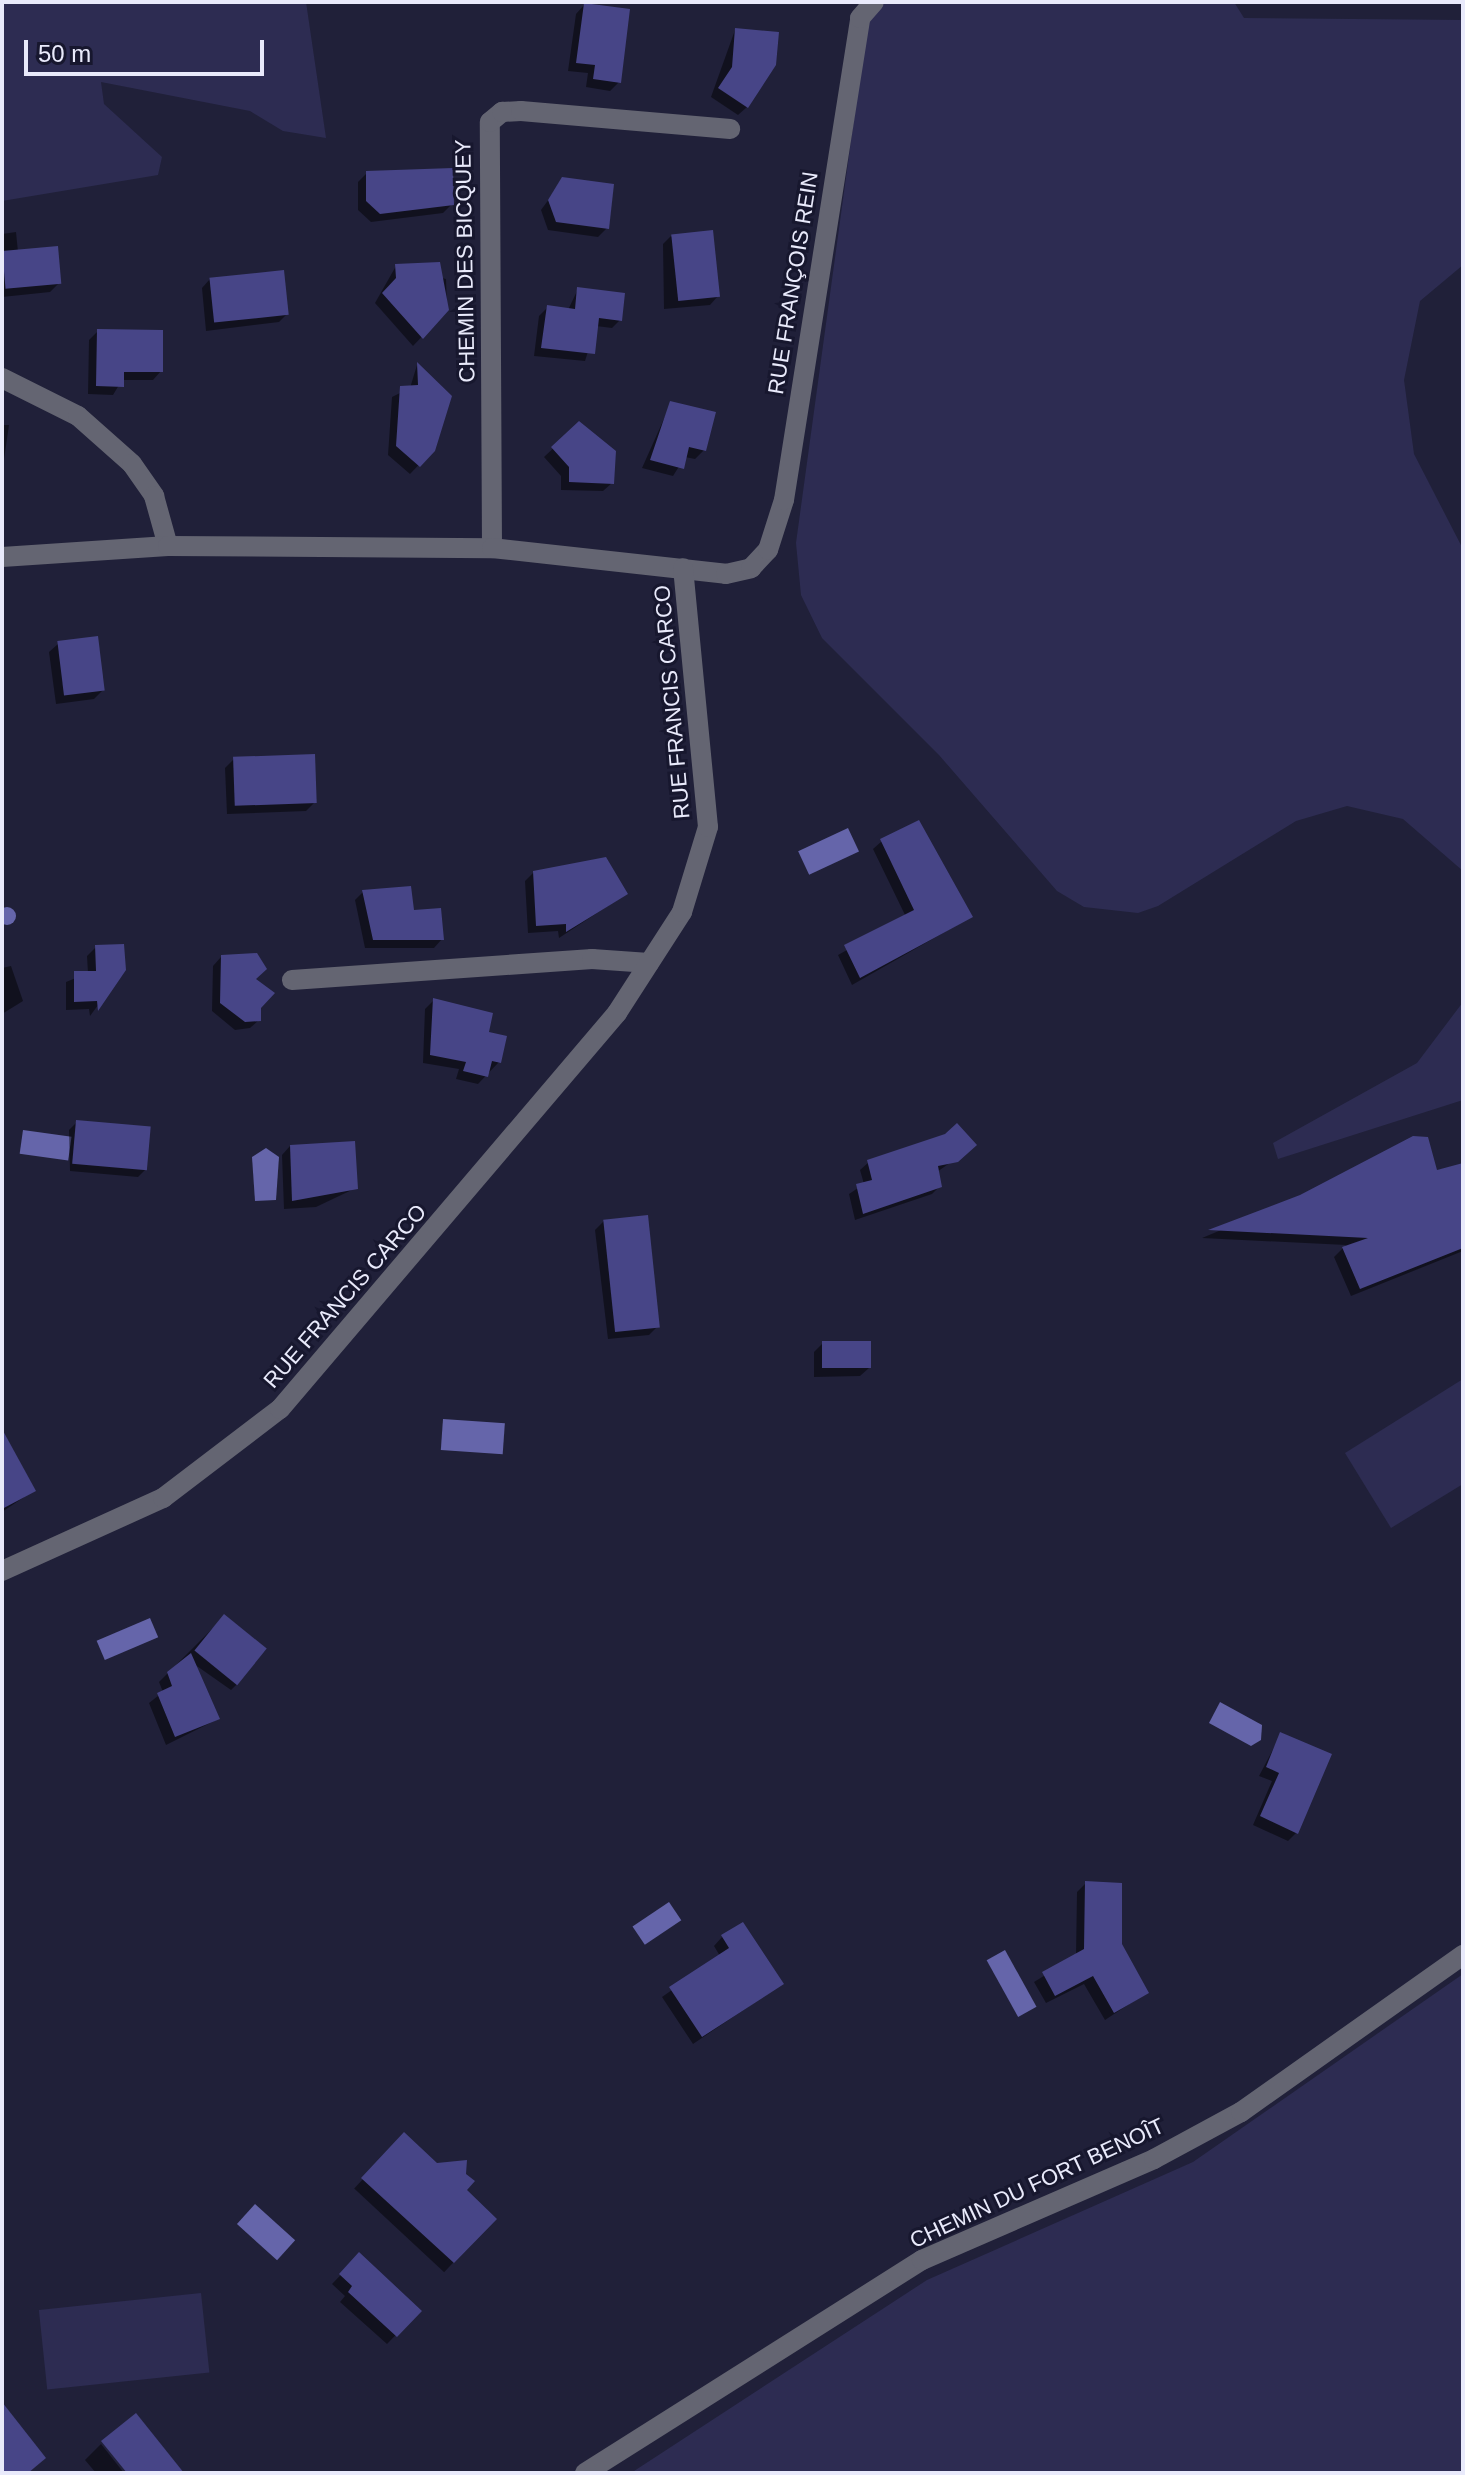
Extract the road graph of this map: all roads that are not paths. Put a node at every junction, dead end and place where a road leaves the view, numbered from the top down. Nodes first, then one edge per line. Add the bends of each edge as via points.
1 (874, 2) edge
2 (730, 129) dead end
3 (2, 378) edge
4 (168, 546) junction
5 (492, 548) junction
6 (2, 557) edge
7 (683, 568) junction
8 (649, 963) junction
9 (292, 980) dead end
10 (2, 1571) edge
11 (1463, 1955) edge
12 (585, 2473) edge

1 - 7 street, RUE FRANÇOIS REIN via 860,18 784,500 768,550 751,568
2 - 5 street, CHEMIN DES BICQUEY via 521,111 502,112 490,122
3 - 4 street via 78,416 132,464 154,496
4 - 5 street
4 - 6 street
5 - 7 street
7 - 8 street, RUE FRANCIS CARCO via 708,827 692,889
8 - 9 street via 592,959
8 - 10 street, RUE FRANCIS CARCO via 617,1013 280,1409 163,1498
11 - 12 street, CHEMIN DU FORT BENOÎT via 1241,2112 1154,2159 922,2260

